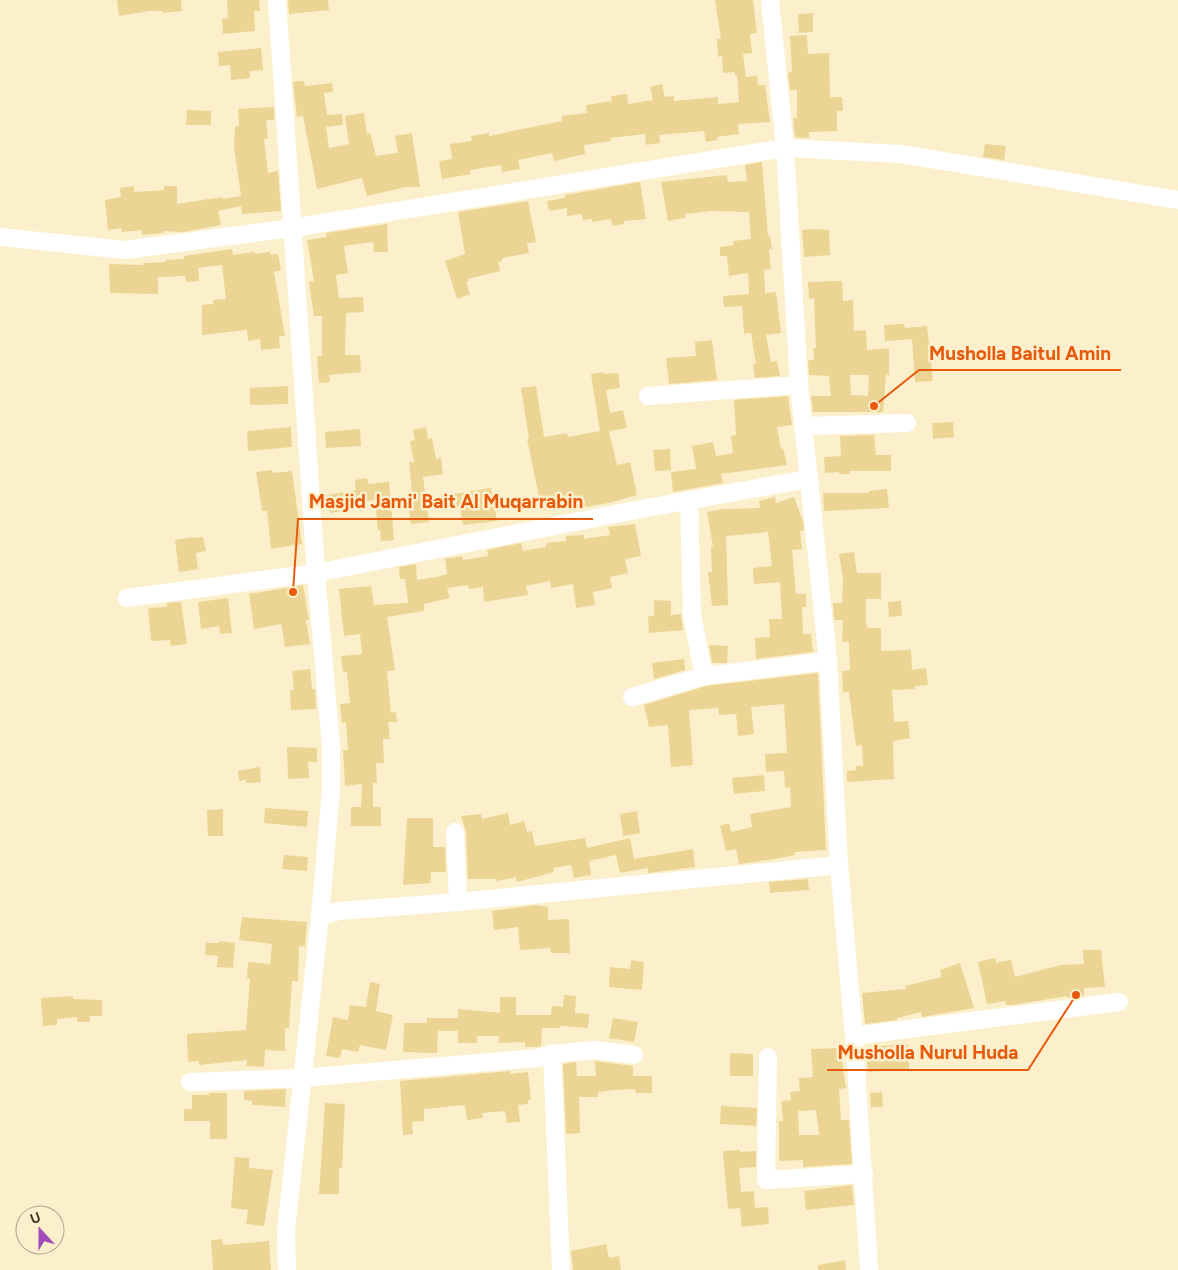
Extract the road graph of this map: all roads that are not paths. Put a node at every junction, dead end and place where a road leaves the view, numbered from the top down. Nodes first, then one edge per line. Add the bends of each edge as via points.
1 (277, 0) edge
2 (770, 0) edge
3 (785, 148) junction
4 (1178, 200) edge
5 (292, 228) junction
6 (0, 237) edge
7 (799, 385) junction
8 (648, 396) dead end
9 (907, 423) dead end
10 (804, 426) junction
11 (808, 479) junction
12 (689, 500) junction
13 (316, 574) junction
14 (127, 598) dead end
15 (828, 661) junction
16 (704, 676) junction
17 (632, 697) dead end
18 (455, 832) dead end
19 (839, 866) junction
20 (458, 902) junction
21 (320, 916) junction
22 (1119, 1002) dead end
23 (854, 1036) junction
24 (552, 1054) junction
25 (634, 1055) dead end
26 (768, 1057) dead end
27 (300, 1078) junction
28 (190, 1082) dead end
29 (864, 1174) junction
30 (287, 1270) edge
31 (561, 1270) edge
32 (869, 1270) edge

1 - 5 street
2 - 3 street
3 - 4 street via 901,154
3 - 5 street
3 - 7 street
5 - 6 street via 125,250
5 - 13 street
7 - 8 street
7 - 10 street
9 - 10 street
10 - 11 street
11 - 12 street
11 - 15 street
12 - 13 street
12 - 16 street via 692,615
13 - 14 street
13 - 21 street via 331,746 331,791
15 - 16 street
15 - 19 street
16 - 17 street
18 - 20 street
19 - 20 street
19 - 23 street
20 - 21 street via 339,911
21 - 27 street
22 - 23 street
23 - 29 street
24 - 25 street via 594,1050
24 - 27 street via 537,1058
24 - 31 street
26 - 29 street via 766,1180
27 - 28 street
27 - 30 street via 286,1231
29 - 32 street

